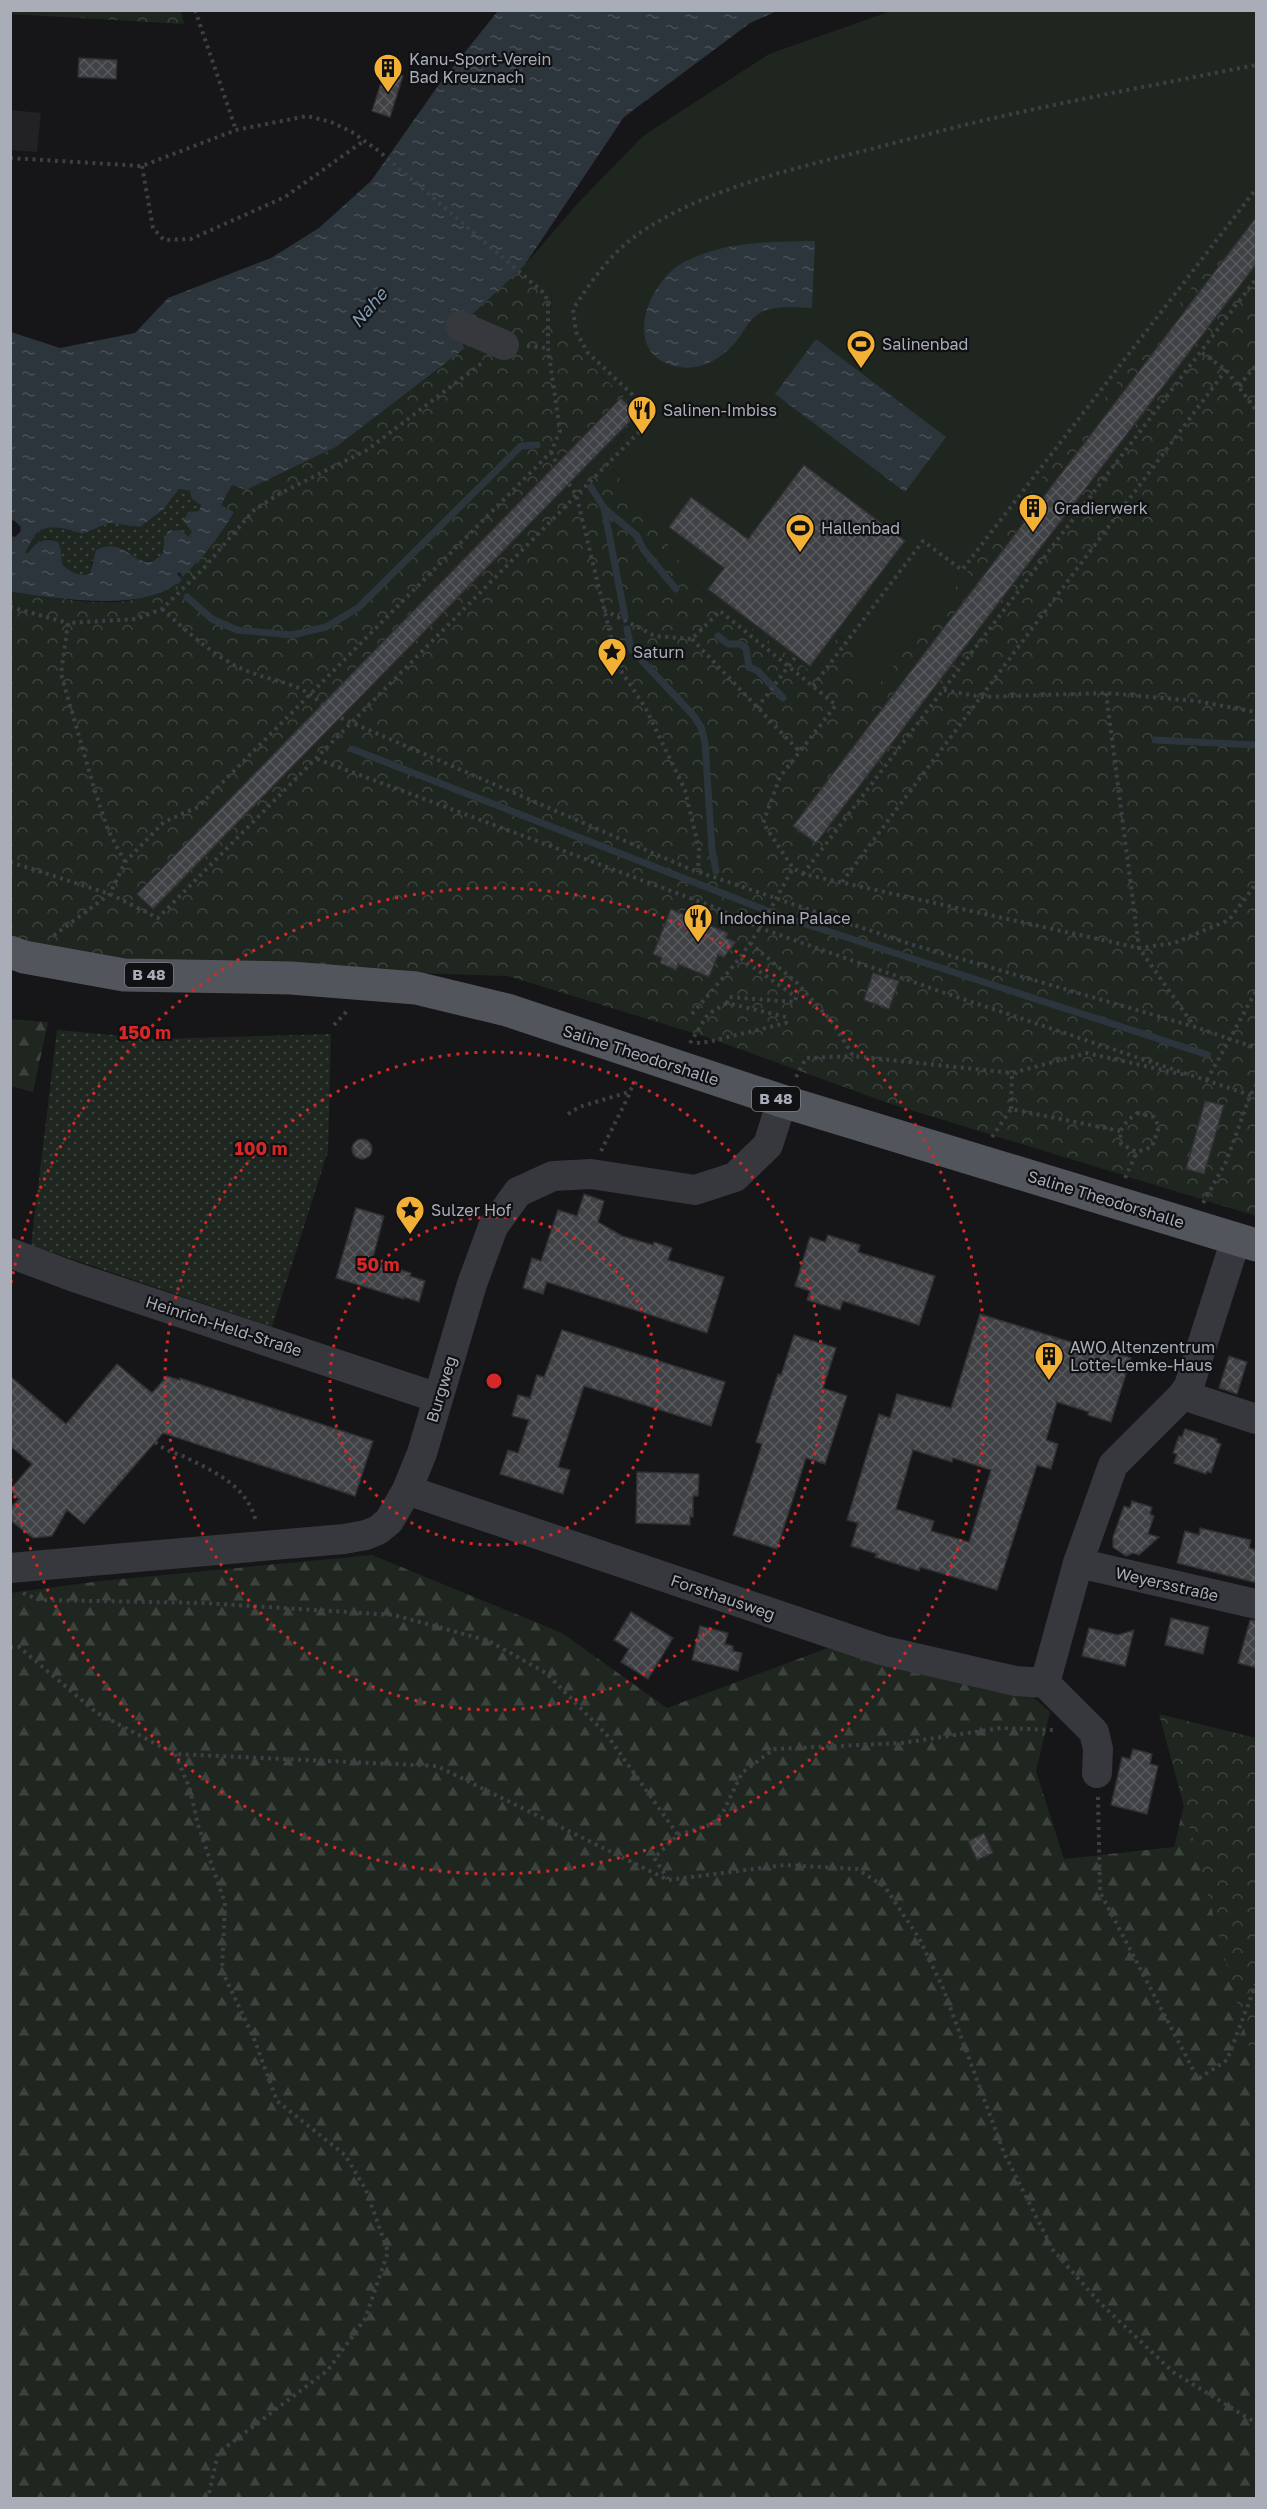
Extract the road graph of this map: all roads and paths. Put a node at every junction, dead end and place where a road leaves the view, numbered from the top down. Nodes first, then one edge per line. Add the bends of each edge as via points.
1 (195, 10) edge
2 (1257, 65) edge
3 (236, 130) junction
4 (365, 140) junction
5 (10, 158) edge
6 (142, 166) junction
7 (1257, 189) edge
8 (1257, 279) edge
9 (460, 326) dead end
10 (504, 345) junction
11 (548, 348) junction
12 (1202, 352) junction
13 (1257, 365) edge
14 (1226, 370) junction
15 (1239, 386) junction
16 (1257, 410) edge
17 (552, 452) junction
18 (557, 464) dead end
19 (569, 484) dead end
20 (576, 494) junction
21 (10, 607) edge
22 (162, 609) junction
23 (604, 610) junction
24 (68, 623) junction
25 (692, 639) junction
26 (797, 655) dead end
27 (788, 666) junction
28 (813, 686) junction
29 (944, 690) junction
30 (310, 692) junction
31 (1106, 693) junction
32 (981, 697) junction
33 (322, 704) dead end
34 (757, 708) junction
35 (1257, 712) edge
36 (341, 718) dead end
37 (352, 723) junction
38 (800, 752) junction
39 (317, 759) junction
40 (10, 862) edge
41 (124, 862) junction
42 (793, 868) junction
43 (698, 872) junction
44 (803, 874) junction
45 (842, 882) junction
46 (1257, 884) edge
47 (110, 894) junction
48 (774, 899) junction
49 (760, 928) junction
50 (750, 943) junction
51 (1139, 948) junction
52 (17, 954) edge
53 (740, 958) junction
54 (1257, 992) edge
55 (727, 1003) junction
56 (692, 1014) dead end
57 (1195, 1027) junction
58 (1230, 1039) junction
59 (690, 1043) junction
60 (1257, 1048) edge
61 (671, 1053) junction
62 (853, 1056) junction
63 (1012, 1073) junction
64 (1207, 1080) junction
65 (1257, 1085) edge
66 (631, 1091) junction
67 (1250, 1096) junction
68 (1257, 1097) edge
69 (782, 1101) junction
70 (1011, 1109) junction
71 (568, 1114) dead end
72 (1120, 1131) junction
73 (976, 1160) junction
74 (591, 1174) junction
75 (1210, 1191) dead end
76 (1246, 1242) edge
77 (10, 1253) edge
78 (1183, 1395) junction
79 (438, 1398) junction
80 (1257, 1419) edge
81 (144, 1432) dead end
82 (407, 1490) junction
83 (262, 1548) junction
84 (1078, 1563) junction
85 (15, 1580) edge
86 (1257, 1604) edge
87 (10, 1647) edge
88 (1045, 1683) junction
89 (1094, 1732) junction
90 (175, 1754) junction
91 (1097, 1773) joint
92 (678, 1835) junction
93 (669, 1880) junction
94 (1257, 1984) edge
95 (1257, 2423) edge
96 (208, 2499) edge

1 - 3 path
2 - 20 path via 1011,114 837,158 714,194 647,228 597,273 573,309 576,332 588,353 649,410 652,419
3 - 4 path via 308,116 331,122
3 - 6 path
4 - 6 path via 285,197 191,239 164,240 153,228
4 - 11 path via 545,294
5 - 6 path
7 - 28 path via 962,570 923,541
8 - 12 path
9 - 10 street
10 - 11 path
10 - 22 path via 367,450 253,511
11 - 17 path via 560,431
12 - 14 path
12 - 29 path
13 - 15 path
14 - 15 path
14 - 32 path
15 - 16 path
17 - 18 path
17 - 30 path
19 - 20 path
20 - 23 path
20 - 37 path
21 - 24 path
22 - 24 path via 136,619
22 - 30 path via 209,650 228,661
23 - 25 path via 655,636
23 - 43 path via 618,666 646,709 685,790 699,849
24 - 41 path via 61,674 108,830
25 - 27 path via 720,611
25 - 34 path
26 - 27 path
27 - 28 path
27 - 34 path
28 - 38 path via 836,705
29 - 32 path
29 - 44 path
30 - 33 path
30 - 41 path via 198,807 164,822
31 - 32 path
31 - 35 path via 1196,701
31 - 51 path
32 - 45 path
34 - 38 path
36 - 37 path
37 - 39 path
37 - 43 path
38 - 42 path via 780,777 763,823
39 - 47 path via 158,918
39 - 49 path via 714,907
40 - 47 path
41 - 47 path
42 - 44 path
42 - 48 path
43 - 48 path
44 - 45 path
45 - 51 path
46 - 51 path via 1228,920 1174,943
47 - 52 path
48 - 49 path
48 - 57 path via 910,944
49 - 50 path
49 - 64 path
50 - 53 path
50 - 62 path via 797,983 833,1023
51 - 57 path
52 - 61 main road, Saline Theodorshalle / B 48 via 124,975 291,978 416,988
53 - 55 path via 796,997 795,1002 729,997
53 - 56 path
54 - 58 path
55 - 59 path via 708,1014
55 - 59 path via 786,1017 786,1023
57 - 58 path
58 - 60 path
58 - 64 path
59 - 61 path
61 - 66 path via 652,1086 637,1081
61 - 69 main road, Saline Theodorshalle / B 48
62 - 63 path
62 - 69 path via 806,1058
63 - 64 path via 1088,1053
63 - 70 path
64 - 67 path
65 - 67 path
66 - 71 path
66 - 74 path
67 - 68 path
67 - 75 path via 1226,1162
69 - 73 main road, Saline Theodorshalle / B 48
69 - 74 street, Burgweg via 768,1145 735,1177 695,1190
70 - 72 path
70 - 73 path
72 - 72 path via 1137,1113 1154,1117 1159,1127 1152,1147 1137,1152 1121,1144
73 - 76 main road, Saline Theodorshalle / B 48
74 - 79 street, Burgweg via 553,1176 518,1192 493,1227
76 - 78 street
77 - 79 street, Heinrich-Held-Straße
78 - 80 street
78 - 84 street via 1113,1465
79 - 82 street, Burgweg
81 - 83 path via 162,1448 187,1458 243,1493 253,1508
82 - 83 street, Burgweg via 389,1521 366,1535
82 - 88 street, Forsthausweg via 881,1650 1015,1681
83 - 85 street, Burgweg
84 - 86 street, Weyersstraße
84 - 88 street
85 - 92 path via 40,1600 204,1603 394,1615 489,1641 546,1673 607,1735
87 - 90 path via 19,1647 97,1713
88 - 89 street
89 - 91 street
89 - 92 path via 1001,1728 902,1743 774,1749 742,1773 723,1812 712,1824
90 - 93 path via 437,1766
90 - 96 path via 190,1789 225,1903 222,1971 253,2036 277,2101 345,2155 366,2190 388,2252 365,2319 328,2370 218,2453
91 - 94 path via 1100,1892 1198,2079 1227,2060
92 - 93 path via 654,1858
93 - 95 path via 785,1865 857,1869 885,1887 919,1938 943,1988 1004,2153 1053,2250 1099,2302 1173,2372

